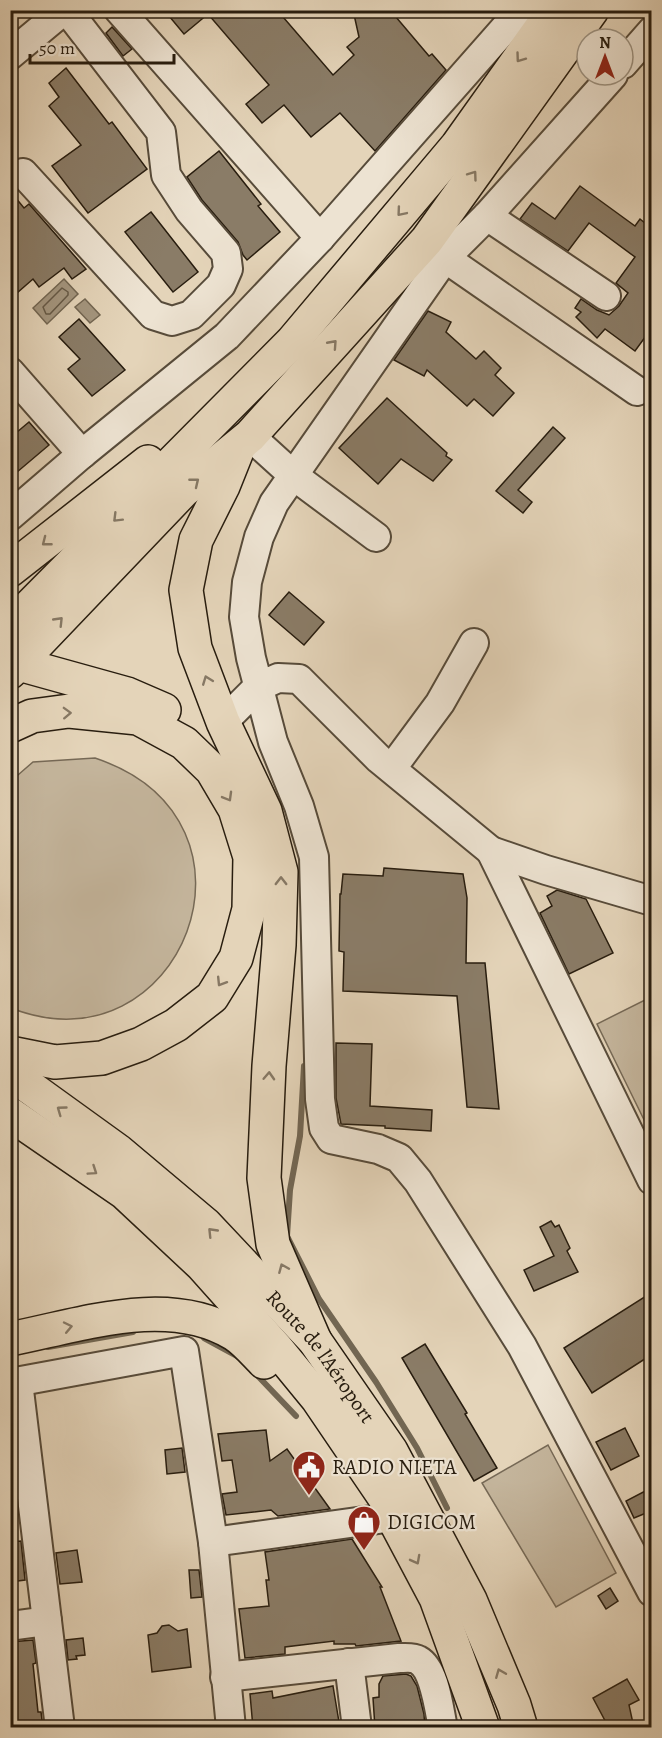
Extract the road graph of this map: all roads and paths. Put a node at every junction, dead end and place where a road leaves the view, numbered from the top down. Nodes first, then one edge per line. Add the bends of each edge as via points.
1 (66, 10) edge
2 (119, 10) edge
3 (521, 10) edge
4 (554, 10) edge
5 (592, 10) edge
6 (651, 34) edge
7 (635, 51) edge
8 (10, 55) edge
9 (602, 87) edge
10 (23, 173) dead end
11 (487, 216) junction
12 (320, 238) junction
13 (436, 249) junction
14 (606, 296) dead end
15 (10, 372) edge
16 (258, 376) junction
17 (637, 391) dead end
18 (245, 441) junction
19 (82, 454) junction
20 (294, 476) junction
21 (10, 516) edge
22 (376, 537) dead end
23 (10, 570) edge
24 (10, 626) edge
25 (474, 643) dead end
26 (13, 666) edge
27 (258, 687) junction
28 (223, 722) junction
29 (10, 726) edge
30 (238, 758) junction
31 (392, 768) junction
32 (491, 851) junction
33 (651, 901) edge
34 (10, 1053) edge
35 (10, 1073) edge
36 (10, 1114) edge
37 (651, 1180) edge
38 (10, 1339) edge
39 (315, 1341) junction
40 (14, 1383) edge
41 (390, 1509) junction
42 (213, 1542) junction
43 (651, 1592) edge
44 (47, 1621) junction
45 (10, 1626) edge
46 (349, 1663) junction
47 (225, 1677) junction
48 (60, 1728) edge
49 (231, 1728) edge
50 (357, 1728) edge
51 (443, 1728) edge
52 (483, 1728) edge
53 (520, 1728) edge

1 - 8 street
1 - 10 street via 160,132 166,175 189,210 226,253 228,269 221,285 191,315 171,321 153,315
2 - 12 street
3 - 12 street
4 -> 16 highway via 457,146 292,342
13 -> 5 highway
6 - 7 street
9 - 11 street
11 - 13 street
11 - 14 street
12 - 19 street via 227,336
13 - 17 street
18 -> 13 highway
13 - 20 street
15 - 19 street
16 -> 23 highway
16 -> 24 highway
18 - 20 street
26 -> 18 highway via 183,491
28 -> 18 highway via 195,648 186,590 196,540
19 - 21 street
20 - 22 street
20 - 27 street via 274,503 259,537 247,582 244,616
25 - 31 street via 440,703
26 - 30 highway via 127,694 187,719
27 - 28 street
27 - 31 street via 278,678 299,679
27 - 43 street via 314,857 324,1128 331,1139 378,1149 399,1158 418,1181 522,1346
28 - 30 highway
29 -> 34 highway via 32,716 69,711 138,717 184,743 213,770 235,809 250,857 249,909 236,958 212,997 176,1025 141,1044 102,1058 55,1062
39 -> 30 highway via 273,1244 264,1178 281,872 265,811
31 - 32 street
32 - 33 street
32 - 37 street
39 -> 35 highway, Route de l'Aéroport via 206,1225 118,1151
36 -> 41 highway, Route de l'Aéroport via 125,1193 202,1264 317,1398
38 -> 41 highway via 117,1317 163,1313 201,1319 235,1335 272,1370
53 -> 39 highway, Route de l'Aéroport via 470,1600 392,1451
40 - 42 street via 184,1351
40 - 44 street
41 - 42 street
41 -> 52 highway, Route de l'Aéroport via 436,1598
42 - 47 street
44 - 45 street
44 - 48 street
46 - 47 street
46 - 50 street
46 - 51 street via 399,1658 424,1664 431,1675
47 - 49 street

